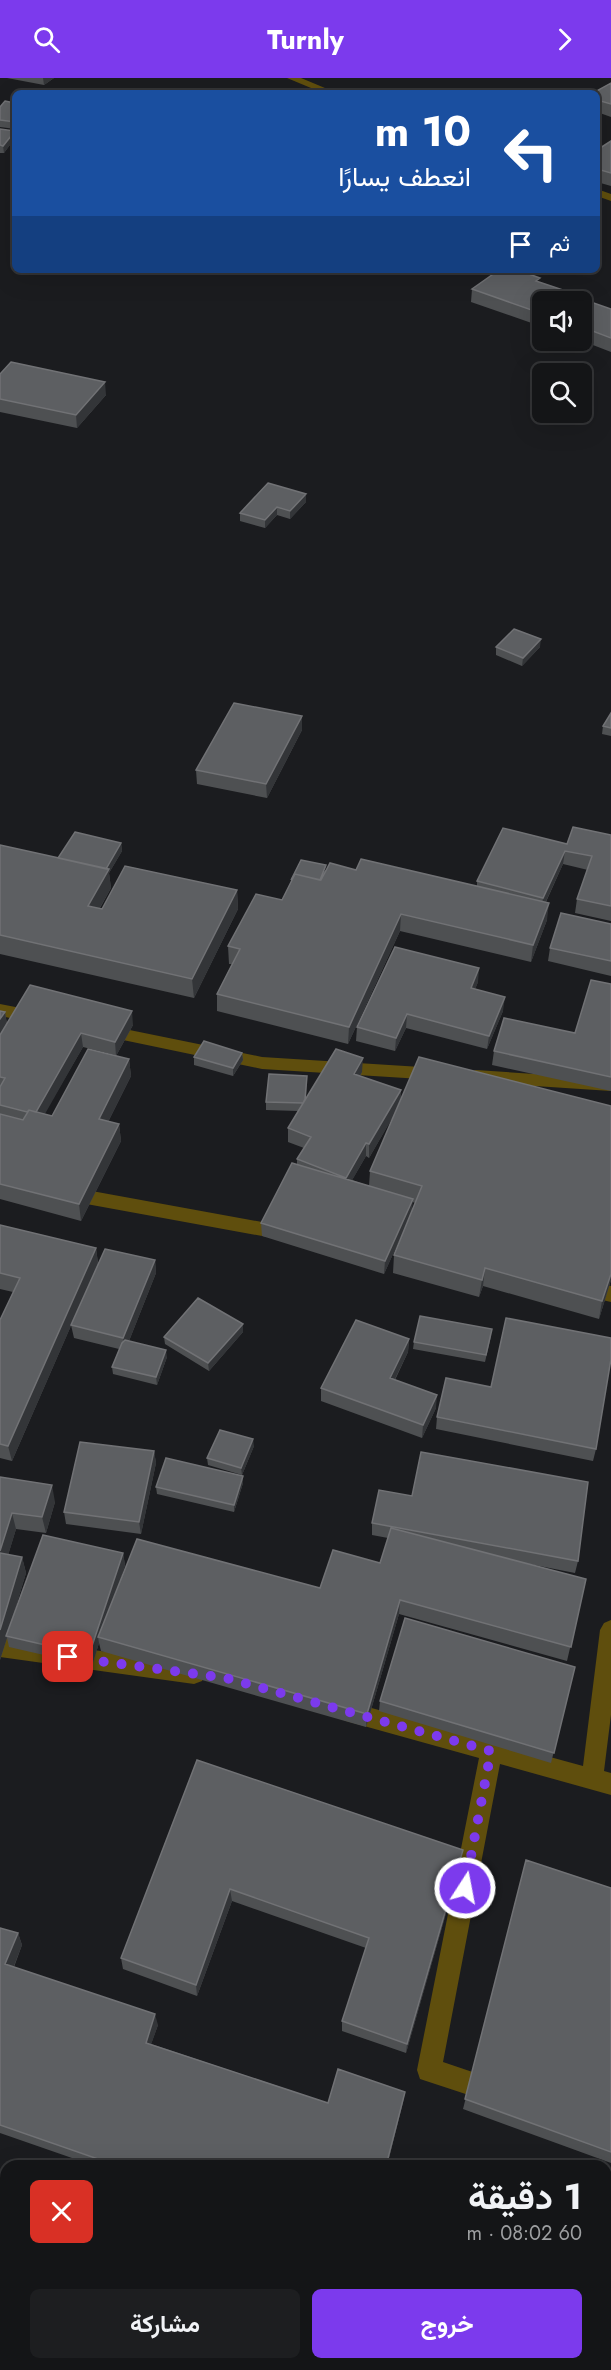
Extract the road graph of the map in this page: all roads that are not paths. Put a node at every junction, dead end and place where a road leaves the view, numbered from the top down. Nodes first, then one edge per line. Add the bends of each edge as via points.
1 (292, 78) edge
2 (324, 90) edge
3 (0, 1010) edge
4 (57, 1021) edge
5 (91, 1028) edge
6 (611, 1085) edge
7 (47, 1190) edge
8 (306, 1237) edge
9 (564, 1285) edge
10 (611, 1294) edge
11 (611, 1630) edge
12 (0, 1647) edge
13 (214, 1676) edge
14 (330, 1707) edge
15 (491, 1751) junction
16 (601, 1781) edge
17 (509, 2096) edge

1 - 2 street
3 - 4 street
5 - 6 street via 262,1063
7 - 8 street
9 - 10 street
11 - 16 street
12 - 13 street
14 - 15 street
15 - 16 street
15 - 17 street via 429,2070

